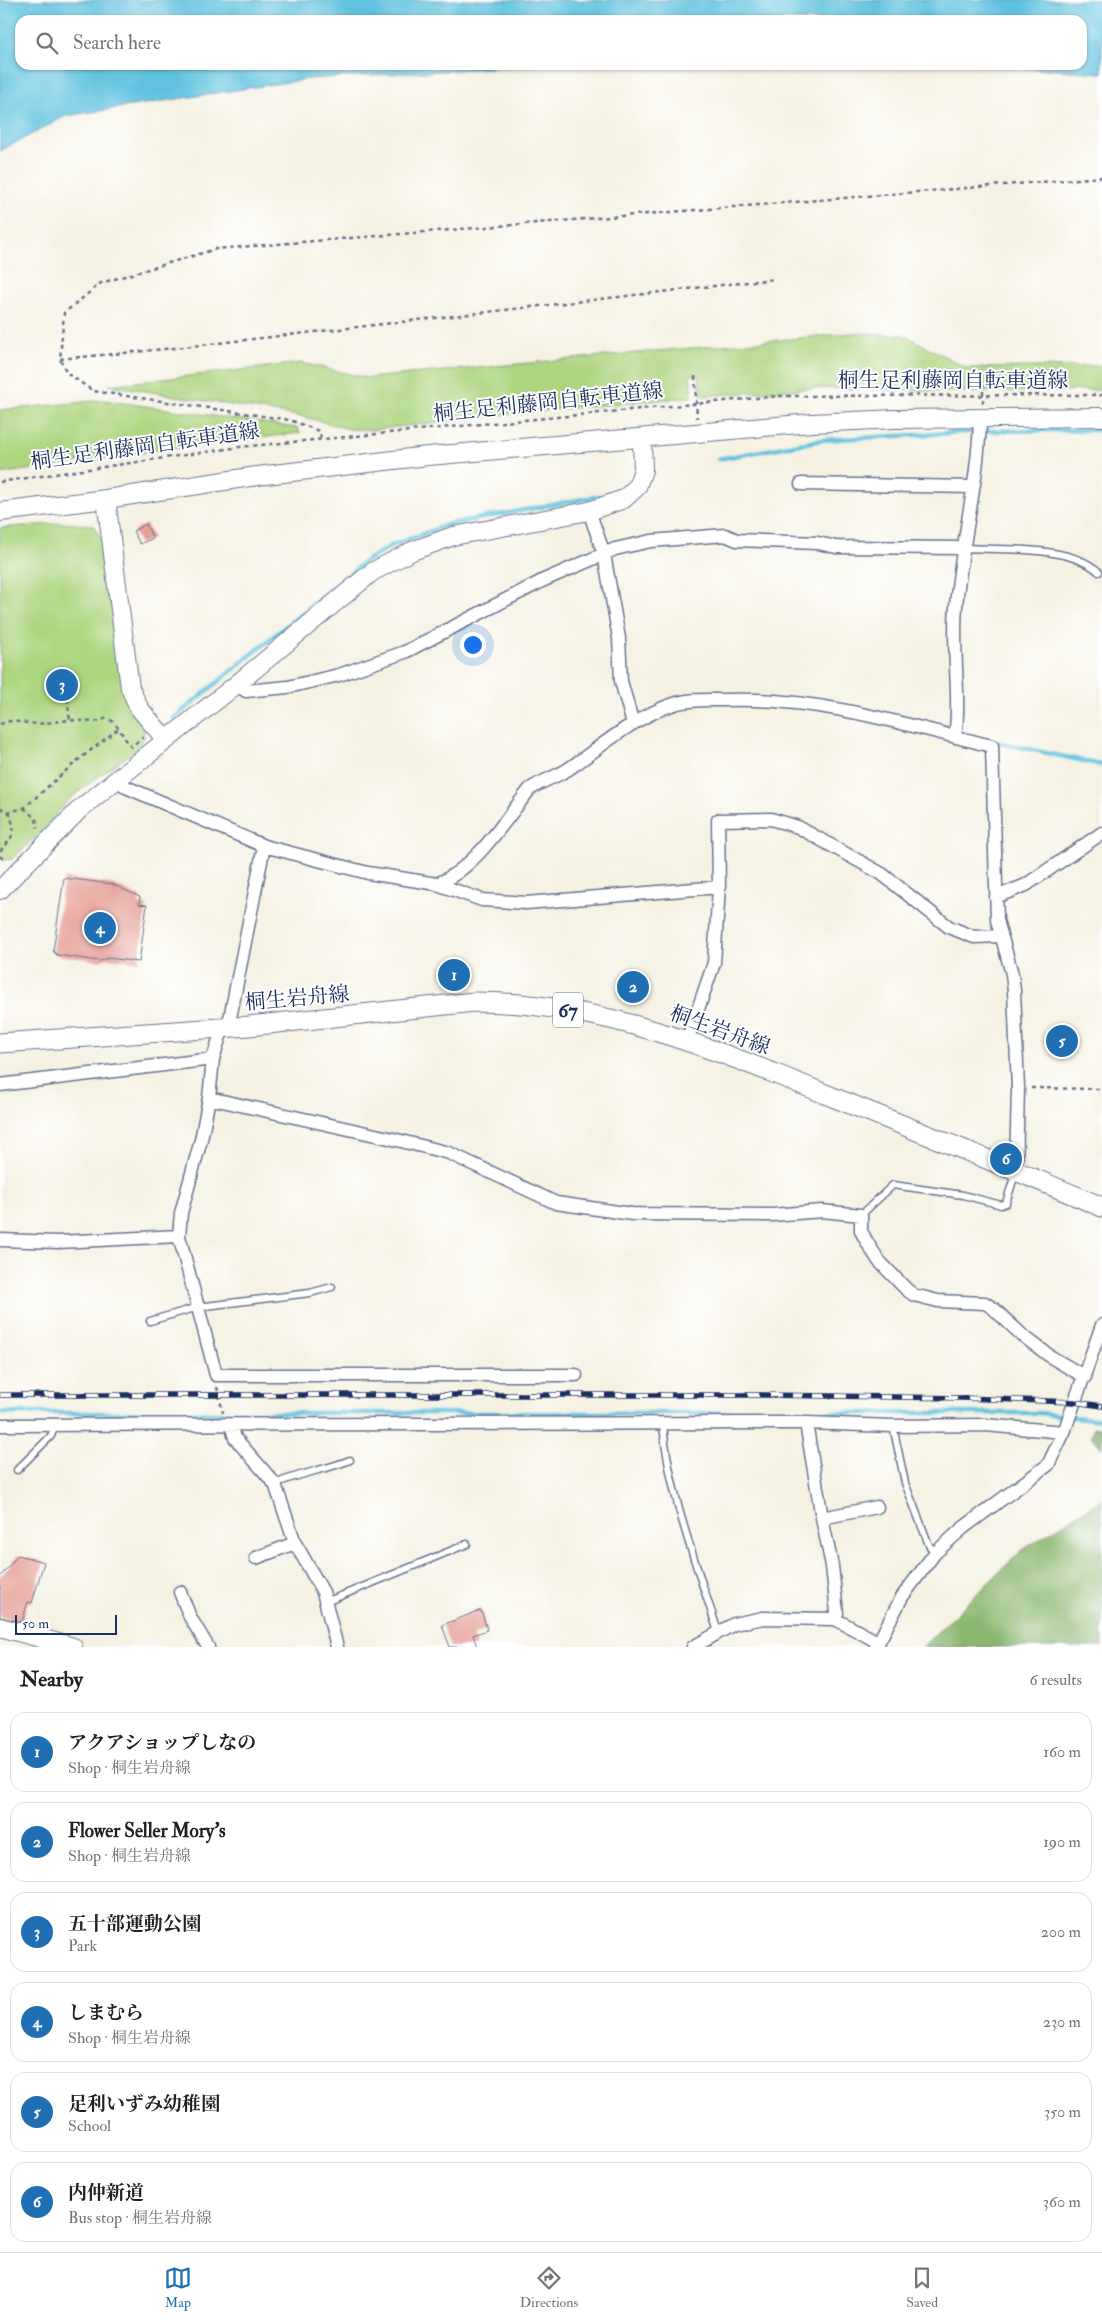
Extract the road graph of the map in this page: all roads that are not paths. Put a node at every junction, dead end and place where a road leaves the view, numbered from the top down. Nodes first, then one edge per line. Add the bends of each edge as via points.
1 (1102, 417) edge
2 (980, 418) junction
3 (642, 438) junction
4 (801, 484) dead end
5 (973, 487) junction
6 (106, 499) junction
7 (589, 511) junction
8 (0, 512) edge
9 (962, 548) junction
10 (604, 554) junction
11 (1099, 572) dead end
12 (237, 684) junction
13 (633, 724) junction
14 (955, 737) junction
15 (166, 740) junction
16 (117, 778) junction
17 (1102, 833) edge
18 (264, 846) junction
19 (4, 883) edge
20 (437, 884) junction
21 (719, 887) junction
22 (996, 897) junction
23 (1001, 936) junction
24 (225, 1027) junction
25 (687, 1040) junction
26 (0, 1043) edge
27 (213, 1059) junction
28 (0, 1085) edge
29 (209, 1098) junction
30 (1016, 1170) junction
31 (1102, 1207) edge
32 (861, 1215) junction
33 (179, 1236) junction
34 (0, 1240) edge
35 (332, 1287) dead end
36 (198, 1307) junction
37 (150, 1321) dead end
38 (1102, 1325) edge
39 (576, 1375) dead end
40 (1084, 1377) junction
41 (806, 1423) junction
42 (1067, 1423) junction
43 (0, 1425) edge
44 (230, 1425) junction
45 (663, 1425) junction
46 (55, 1426) junction
47 (893, 1426) junction
48 (350, 1460) dead end
49 (17, 1470) dead end
50 (275, 1484) junction
51 (877, 1507) dead end
52 (822, 1518) junction
53 (295, 1543) junction
54 (467, 1544) dead end
55 (935, 1553) junction
56 (256, 1558) dead end
57 (180, 1592) dead end
58 (326, 1602) junction
59 (835, 1619) junction
60 (0, 1627) edge
61 (718, 1632) junction
62 (877, 1644) edge
63 (73, 1647) edge
64 (208, 1647) edge
65 (337, 1647) edge
66 (693, 1647) edge

1 - 2 street
2 - 3 street via 812,423
2 - 5 street via 979,453
3 - 6 street via 428,456 257,476
3 - 7 street via 643,470 637,487 624,499
4 - 5 street
5 - 9 street
6 - 8 street
6 - 15 street via 130,688 139,708
7 - 10 street
7 - 12 street via 453,536 391,560 350,588
9 - 10 street via 836,547 818,543 737,540 725,535 651,541
9 - 11 lane via 1065,554 1082,559
9 - 14 street via 955,609
10 - 12 street via 544,580 397,655 339,675 288,687 246,691
10 - 13 street via 619,638 621,681
12 - 15 street
13 - 14 street via 676,704 766,700 843,709
13 - 20 street via 565,771 530,789 468,864 454,877
14 - 22 street via 992,746
15 - 16 street
16 - 18 street via 126,787
16 - 19 street via 81,808
17 - 22 street via 1026,885
18 - 20 street via 368,873
18 - 24 street via 230,1018
20 - 21 street via 482,900 518,903
21 - 23 street via 718,820 771,819 798,826 882,874 938,920 958,932 974,937
21 - 25 street via 714,963
22 - 23 street
23 - 30 street via 1012,974 1018,1088
24 - 25 main road, 桐生岩舟線 / 67 via 375,1014 428,1006 506,1002 603,1017
24 - 26 main road, 桐生岩舟線 / 67
24 - 27 street
25 - 30 main road, 桐生岩舟線 / 67
27 - 28 street
27 - 29 street
29 - 32 street via 449,1153 556,1203 632,1214 772,1215 822,1211
29 - 33 street via 181,1213
30 - 31 main road, 桐生岩舟線 / 67
30 - 32 lane via 1006,1203 1001,1205 962,1195 893,1185
32 - 40 street via 861,1231 868,1244 879,1261 907,1290 938,1301 985,1303 1051,1357
33 - 34 street via 58,1242
33 - 36 street
35 - 36 lane via 310,1293
36 - 37 lane
36 - 39 street via 216,1376
38 - 40 street
40 - 42 street
41 - 45 street
41 - 47 street
41 - 52 street
42 - 47 street
42 - 55 street via 1048,1465 1040,1473 970,1523
43 - 46 street
44 - 45 street
44 - 46 street
44 - 50 street via 235,1438
45 - 61 lane via 689,1542
46 - 49 lane via 51,1436
47 - 55 lane via 905,1483 929,1546
48 - 50 lane
50 - 53 street
51 - 52 street
52 - 59 street via 832,1566
53 - 56 street
53 - 58 street
54 - 58 lane
55 - 62 street via 902,1597
57 - 64 street
58 - 65 street
59 - 61 street via 747,1620
59 - 62 street
60 - 63 street
61 - 66 street

